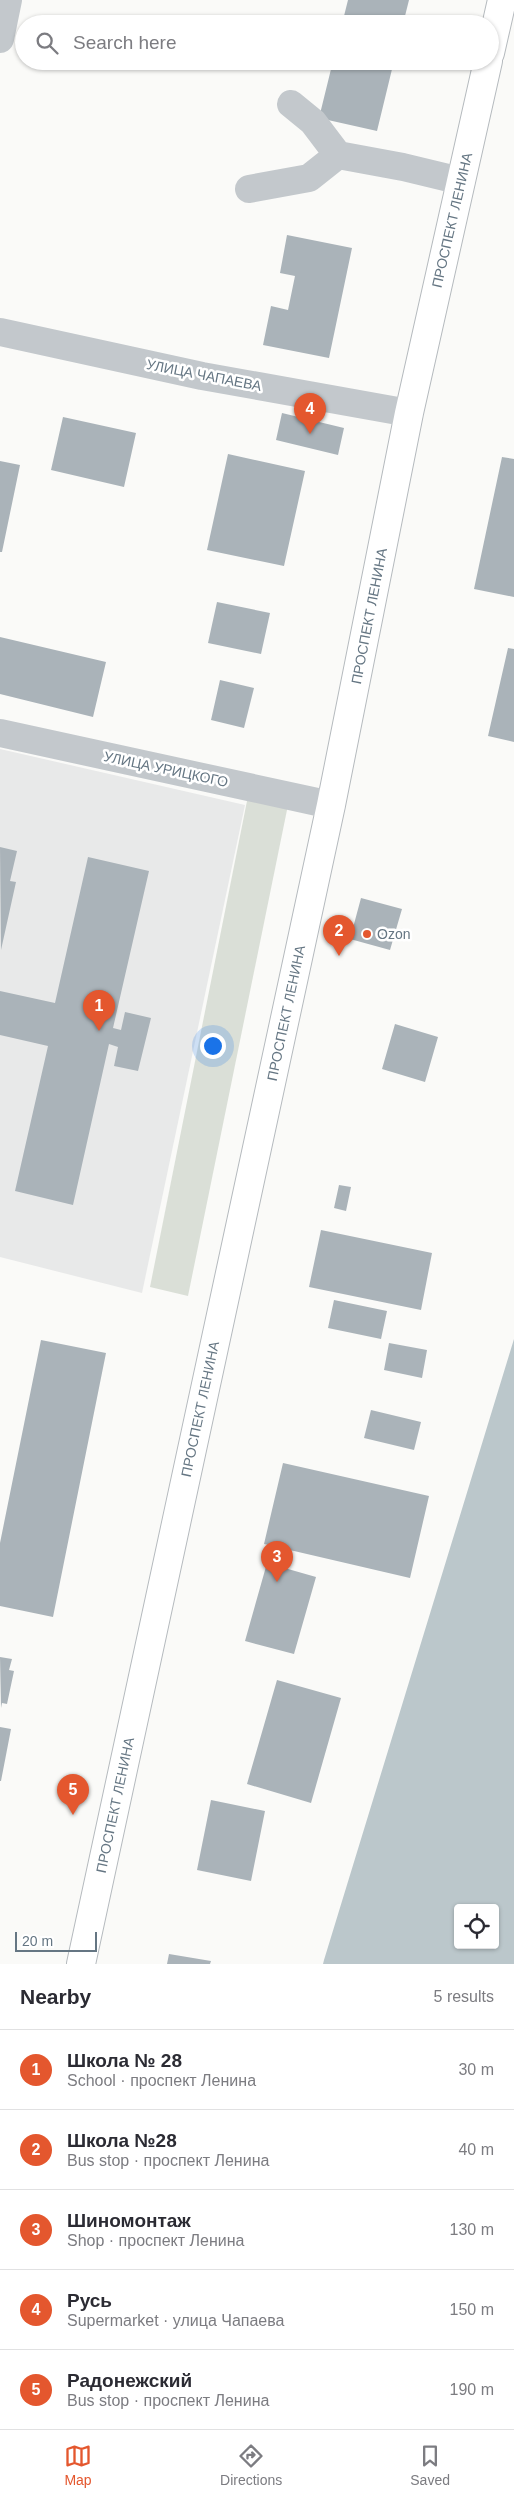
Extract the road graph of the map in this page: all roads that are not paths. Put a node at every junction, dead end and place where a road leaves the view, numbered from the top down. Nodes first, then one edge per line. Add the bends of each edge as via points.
1 (8, 0) edge
2 (502, 0) edge
3 (499, 15) edge
4 (0, 39) edge
5 (486, 70) edge
6 (291, 104) dead end
7 (338, 155) junction
8 (461, 181) junction
9 (249, 189) dead end
10 (0, 332) edge
11 (409, 413) junction
12 (0, 733) edge
13 (331, 805) junction
14 (81, 1964) edge

1 - 4 street
2 - 3 main road
5 - 8 main road, ПРОСПЕКТ ЛЕНИНА
6 - 7 street via 313,122
7 - 8 street
7 - 9 street via 309,178
8 - 11 main road, ПРОСПЕКТ ЛЕНИНА
10 - 11 street, УЛИЦА ЧАПАЕВА via 202,376
11 - 13 main road, ПРОСПЕКТ ЛЕНИНА
12 - 13 street, УЛИЦА УРИЦКОГО
13 - 14 main road, ПРОСПЕКТ ЛЕНИНА

